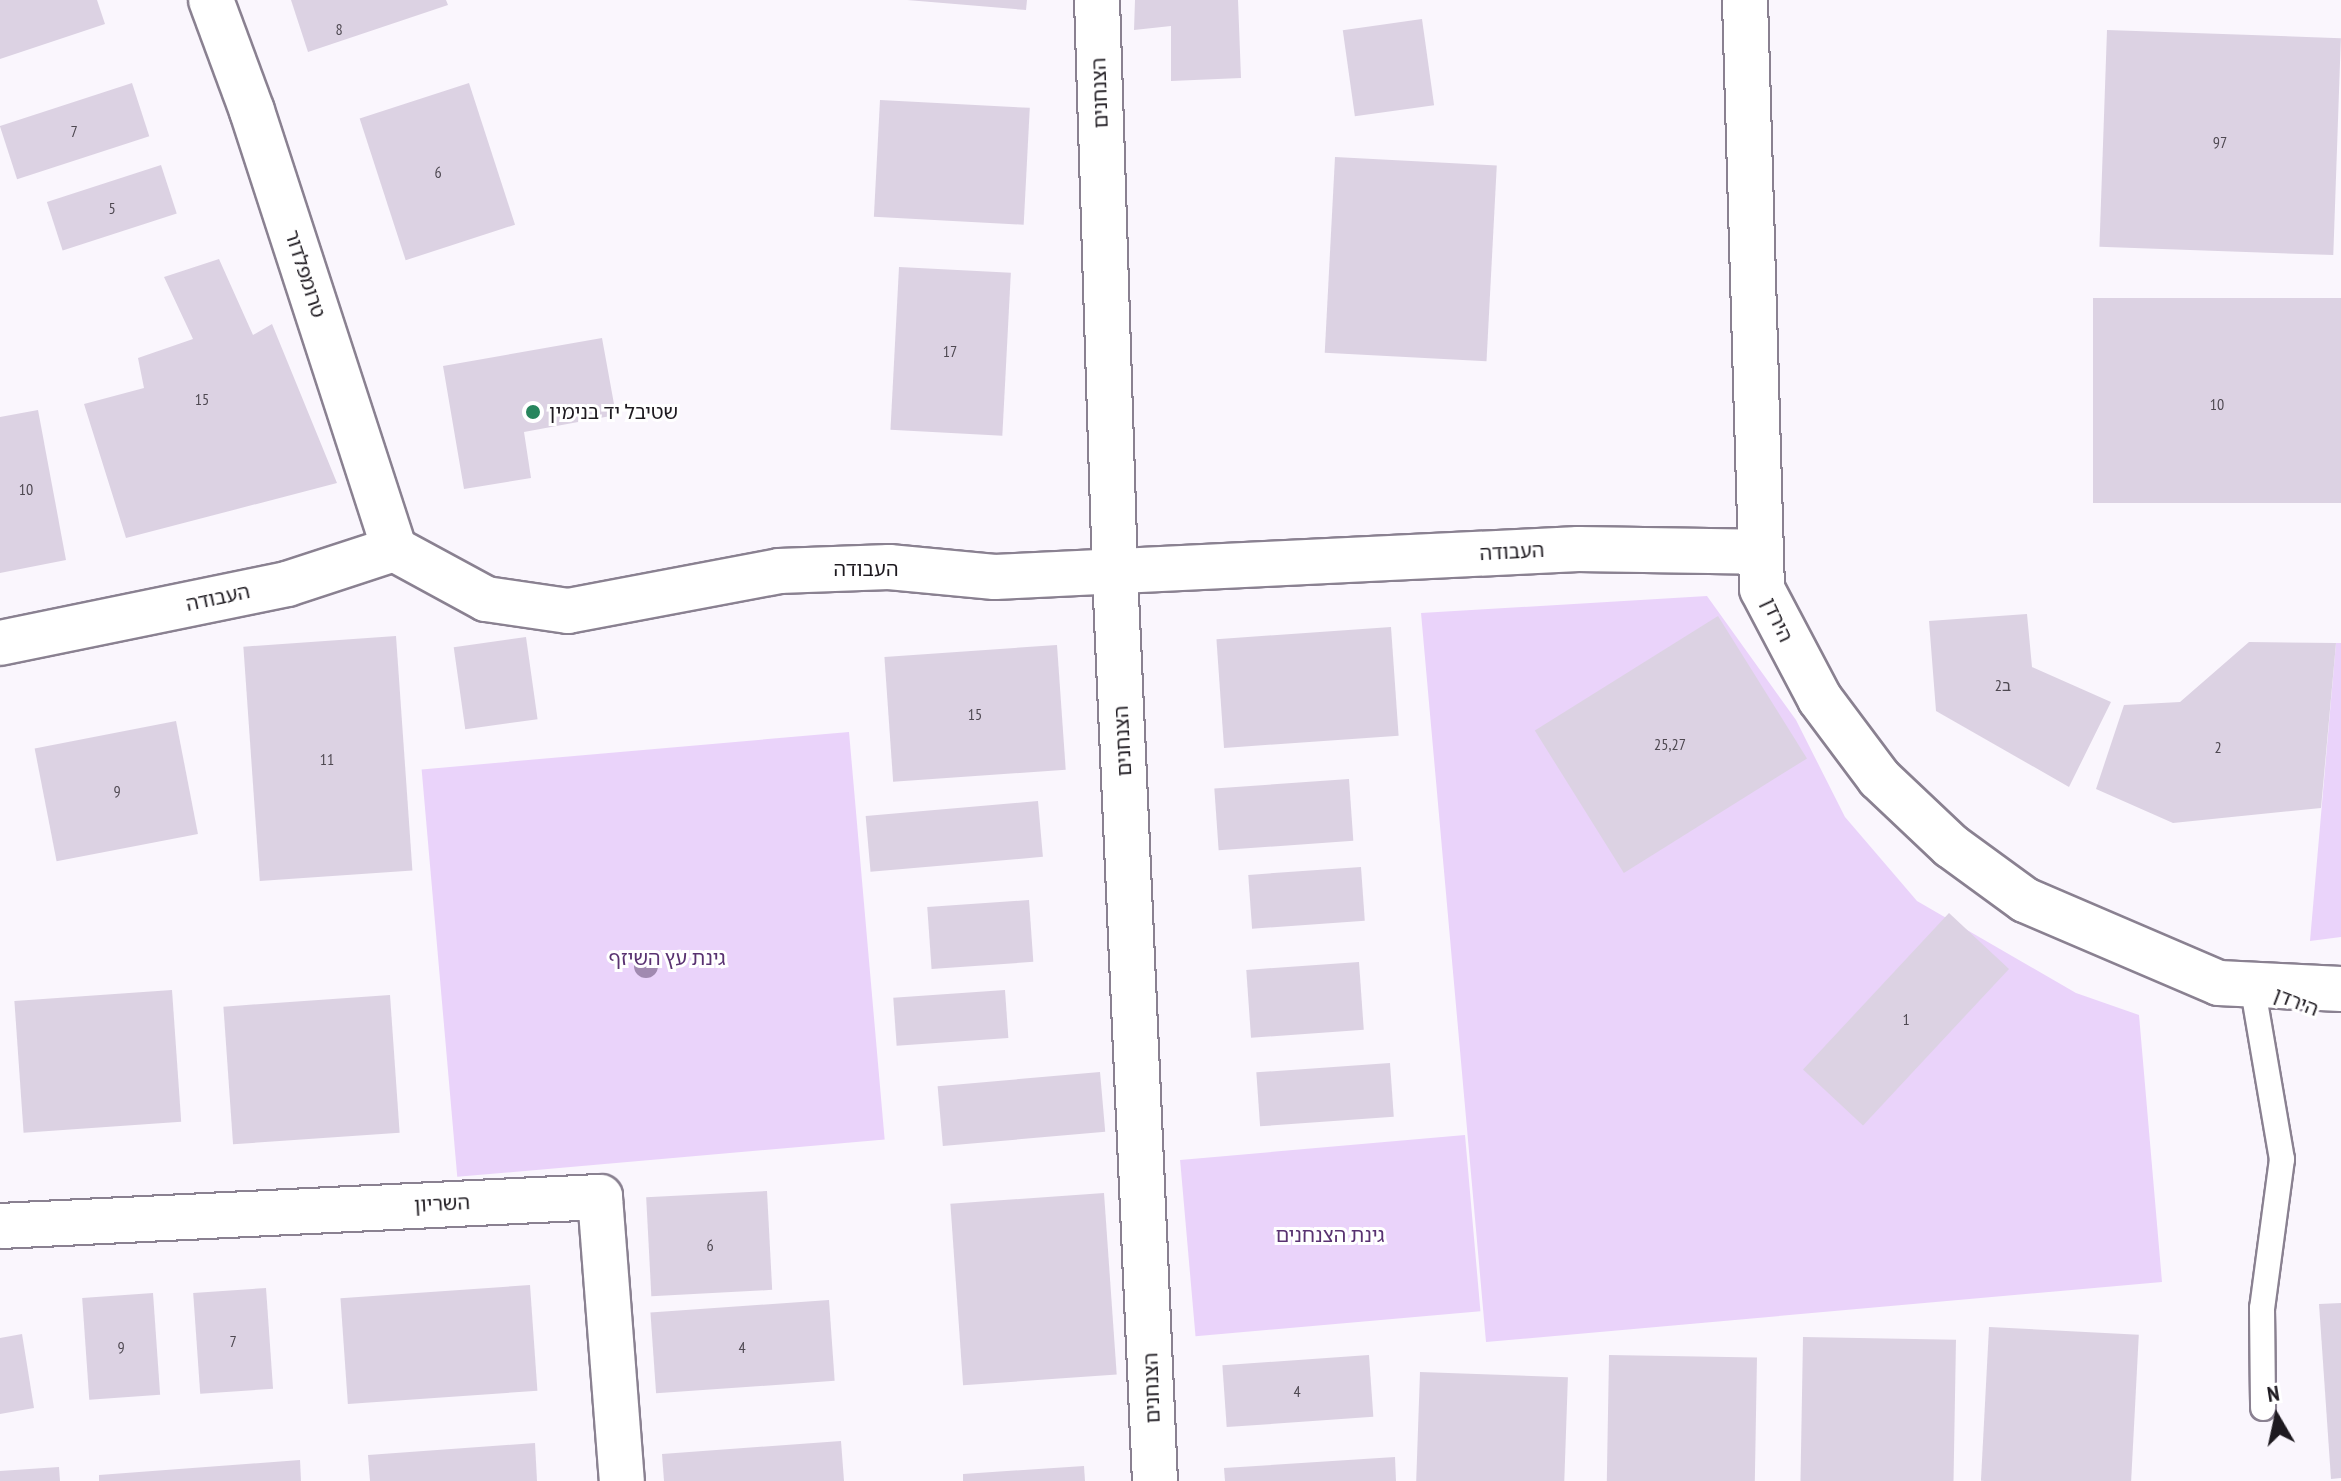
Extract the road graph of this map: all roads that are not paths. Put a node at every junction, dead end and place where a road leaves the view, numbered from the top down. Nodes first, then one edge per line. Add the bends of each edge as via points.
1 (211, 0) edge
2 (1097, 0) edge
3 (1745, 0) edge
4 (394, 549) junction
5 (1759, 552) junction
6 (1115, 573) junction
7 (0, 643) edge
8 (2252, 984) junction
9 (2341, 989) edge
10 (2341, 1015) edge
11 (0, 1226) edge
12 (2263, 1408) dead end
13 (622, 1481) edge
14 (1155, 1481) edge

1 - 4 street, טרומפלדור
2 - 6 street, הצנחנים
3 - 5 street, הירדן
4 - 6 street, העבודה via 486,599 568,611 779,571 889,567 995,577
4 - 7 street, העבודה via 287,584
5 - 6 street, העבודה via 1578,549
5 - 8 street, הירדן via 1762,589 1820,699 1879,778 1951,846 2025,900 2117,943 2219,983
6 - 14 street, הצנחנים
8 - 9 street, הירדן
8 - 10 street, הירדן via 2313,1012
8 - 12 lane via 2282,1159 2262,1308
11 - 13 street, השריון via 600,1197

